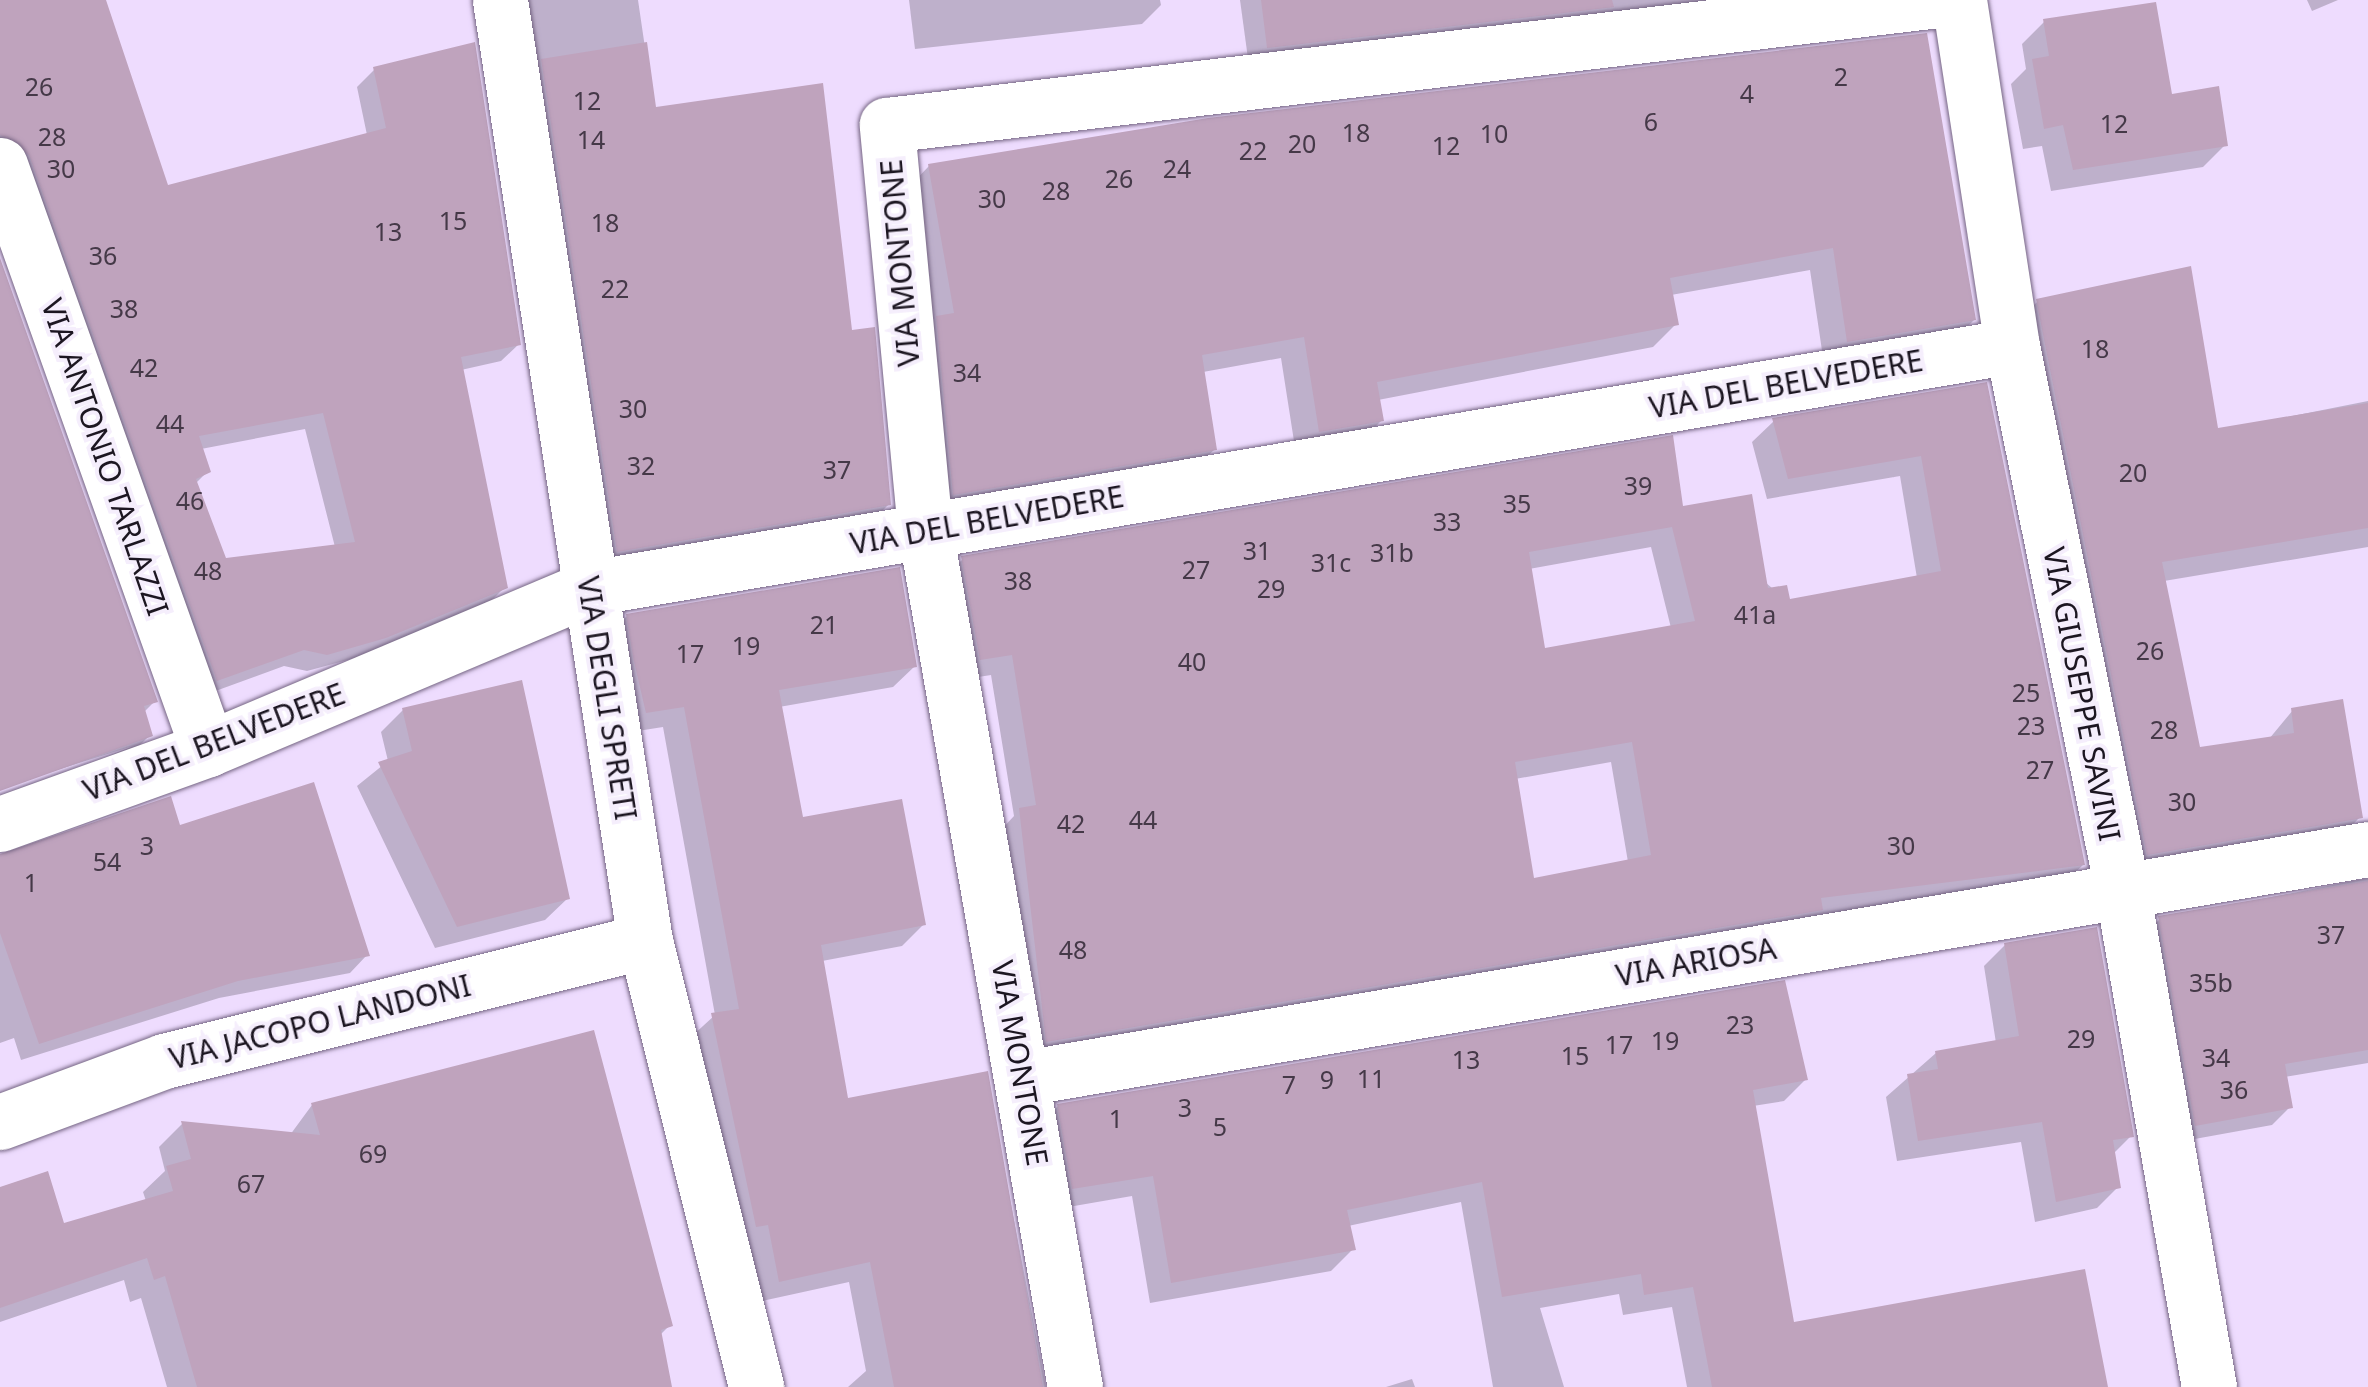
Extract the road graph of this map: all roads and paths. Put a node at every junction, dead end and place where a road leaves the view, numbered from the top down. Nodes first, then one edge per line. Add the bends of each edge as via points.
1 (500, 0) edge
2 (1939, 0) edge
3 (1959, 0) edge
4 (0, 166) edge
5 (2012, 346) junction
6 (926, 530) junction
7 (590, 588) junction
8 (208, 749) junction
9 (0, 824) edge
10 (2368, 849) edge
11 (2122, 889) junction
12 (645, 941) junction
13 (1023, 1078) junction
14 (0, 1122) edge
15 (756, 1387) edge
16 (1075, 1387) edge
17 (2209, 1387) edge

1 - 7 street, VIA DEGLI SPRETI
2 - 6 street, VIA MONTONE via 887,125
3 - 5 street, VIA GIUSEPPE SAVINI
4 - 8 street, VIA ANTONIO TARLAZZI
5 - 6 street, VIA DEL BELVEDERE
5 - 11 street, VIA GIUSEPPE SAVINI
6 - 7 street, VIA DEL BELVEDERE
6 - 13 street, VIA MONTONE
7 - 8 street, VIA DEL BELVEDERE
7 - 12 street, VIA DEGLI SPRETI
8 - 9 street, VIA DEL BELVEDERE
10 - 11 street, VIA ARIOSA
11 - 13 street, VIA ARIOSA
11 - 17 street, VIA GIUSEPPE SAVINI
12 - 14 street, VIA JACOPO LANDONI via 164,1061
12 - 15 street, VIA DEGLI SPRETI
13 - 16 street, VIA MONTONE

